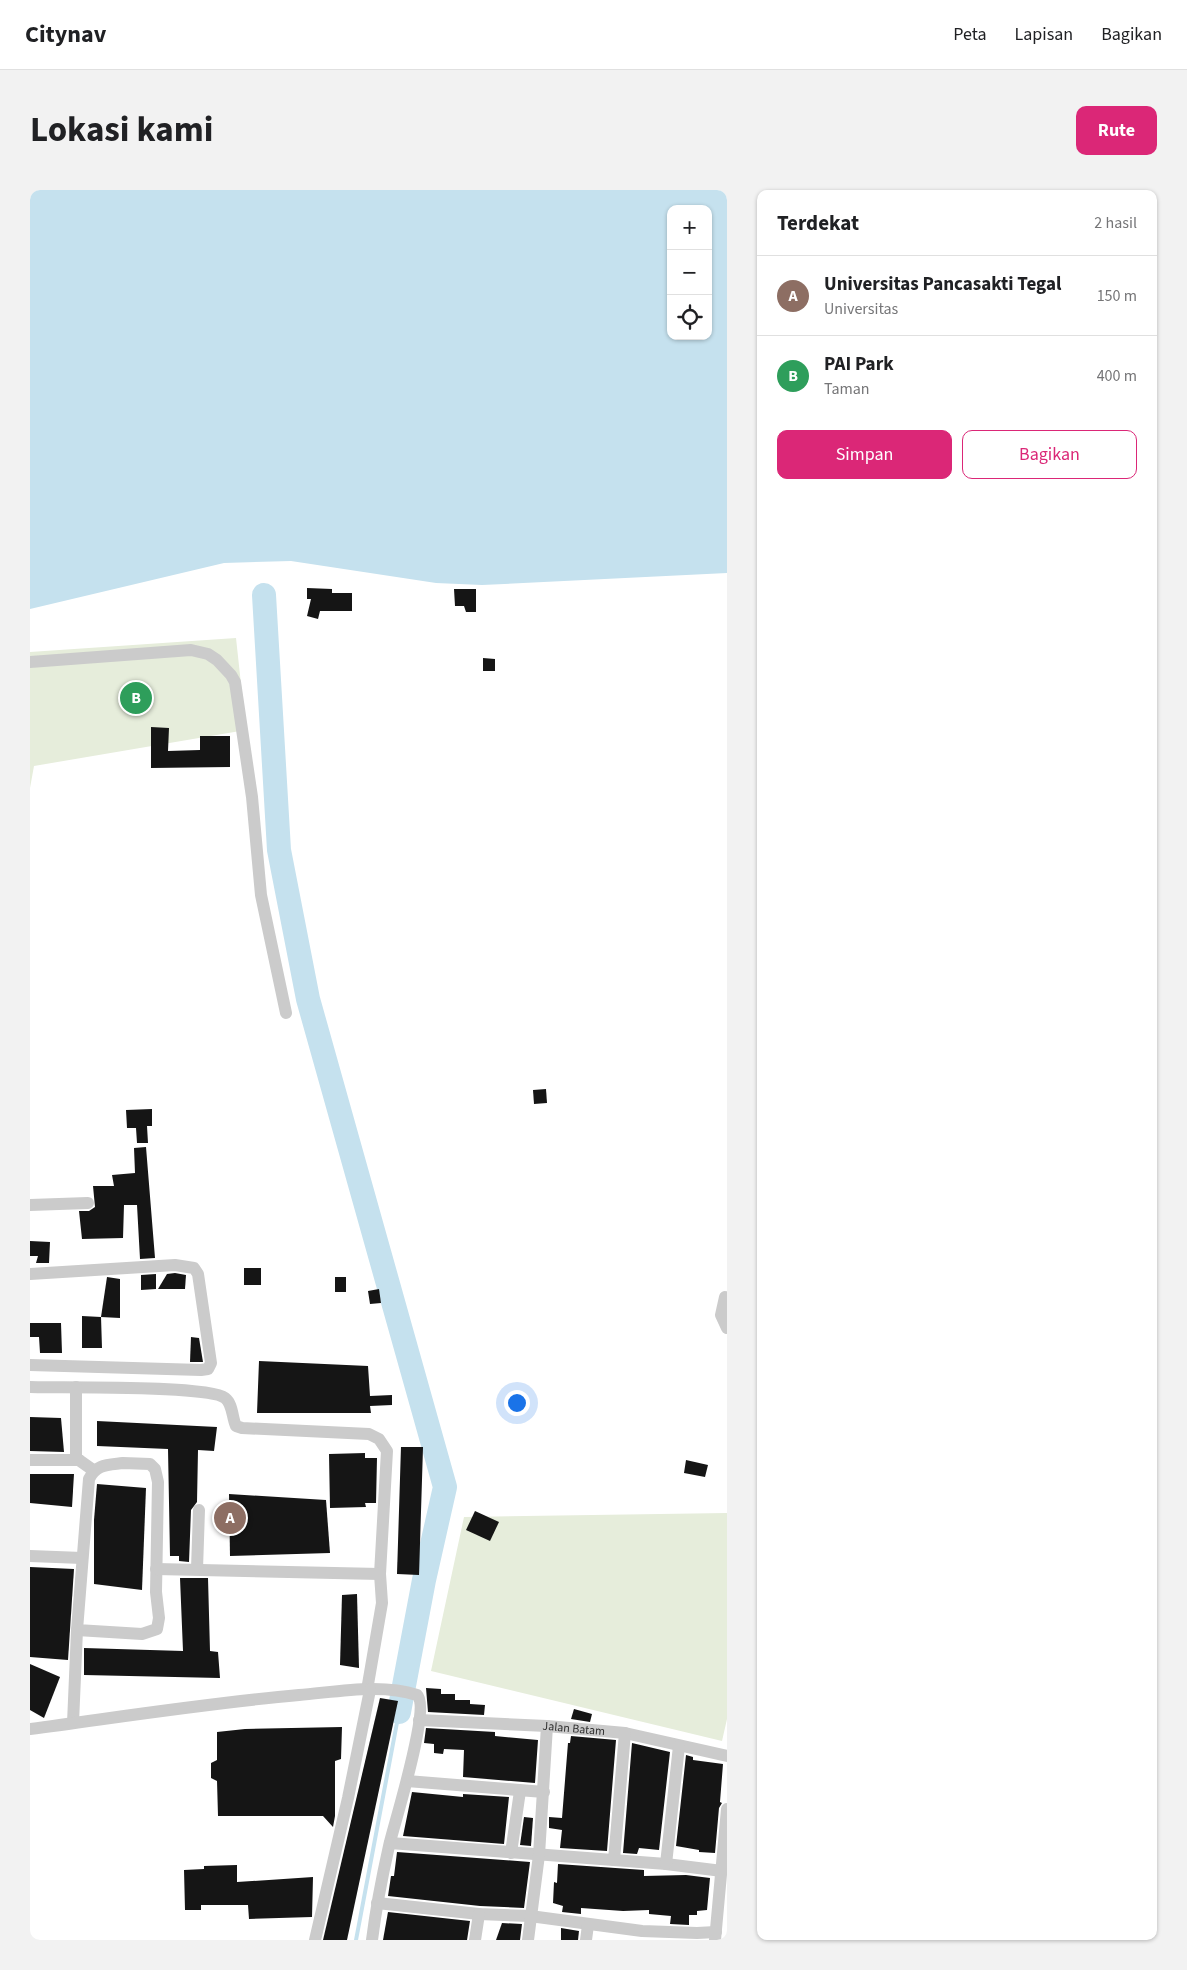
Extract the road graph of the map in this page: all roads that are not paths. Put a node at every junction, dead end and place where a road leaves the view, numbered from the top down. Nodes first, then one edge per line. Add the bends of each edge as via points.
1 (30, 662) edge
2 (286, 1013) dead end
3 (88, 1204) dead end
4 (30, 1205) edge
5 (30, 1274) edge
6 (725, 1297) dead end
7 (727, 1328) edge
8 (30, 1365) edge
9 (30, 1387) edge
10 (76, 1387) junction
11 (30, 1460) edge
12 (79, 1460) junction
13 (93, 1470) junction
14 (199, 1510) dead end
15 (30, 1556) edge
16 (82, 1558) junction
17 (156, 1569) junction
18 (197, 1569) junction
19 (380, 1574) junction
20 (77, 1630) junction
21 (368, 1690) junction
22 (419, 1720) junction
23 (73, 1723) junction
24 (547, 1726) junction
25 (30, 1729) edge
26 (625, 1733) junction
27 (679, 1746) junction
28 (727, 1756) edge
29 (407, 1781) junction
30 (520, 1790) junction
31 (544, 1792) junction
32 (727, 1809) edge
33 (390, 1843) junction
34 (511, 1853) junction
35 (539, 1855) junction
36 (614, 1860) junction
37 (666, 1864) junction
38 (722, 1871) junction
39 (377, 1903) junction
40 (478, 1914) junction
41 (530, 1916) junction
42 (588, 1925) junction
43 (642, 1935) edge
44 (715, 1936) edge
45 (697, 1937) edge
46 (315, 1940) edge
47 (372, 1940) edge
48 (474, 1940) edge
49 (528, 1940) edge
50 (586, 1940) edge

1 - 2 street via 191,650 208,654 231,675 238,695 252,796 261,896
3 - 4 street
5 - 8 street via 175,1265 194,1268 198,1274 211,1363 208,1369 201,1370
6 - 7 street via 721,1318
9 - 10 street
10 - 12 street
10 - 19 street via 207,1392 224,1397 230,1404 236,1426 242,1428 369,1434 379,1439 386,1451
11 - 12 street
12 - 13 street
13 - 16 street via 89,1478
13 - 17 street via 123,1463 150,1464 155,1469 158,1482
14 - 18 street
15 - 16 street
16 - 20 street
17 - 18 street
17 - 20 street via 160,1618 157,1629 121,1635
18 - 19 street
19 - 21 street via 382,1603
20 - 23 street
21 - 22 street via 419,1697
21 - 23 street via 258,1699
21 - 46 street via 348,1798
22 - 24 street, Jalan Batam
22 - 29 street
23 - 25 street
24 - 26 street, Jalan Batam
24 - 31 street
26 - 27 street, Jalan Batam
26 - 36 street
27 - 28 street, Jalan Batam
27 - 37 street
29 - 30 street
29 - 33 street
30 - 31 street
30 - 34 street
31 - 35 street
32 - 38 street
33 - 34 street
33 - 39 street
34 - 35 street
35 - 36 street
35 - 41 street
36 - 37 street
37 - 38 street
38 - 44 street
39 - 40 street
39 - 47 street
40 - 41 street
40 - 48 street
41 - 42 street
41 - 49 street
42 - 43 street
42 - 50 street
43 - 45 street
44 - 45 street

